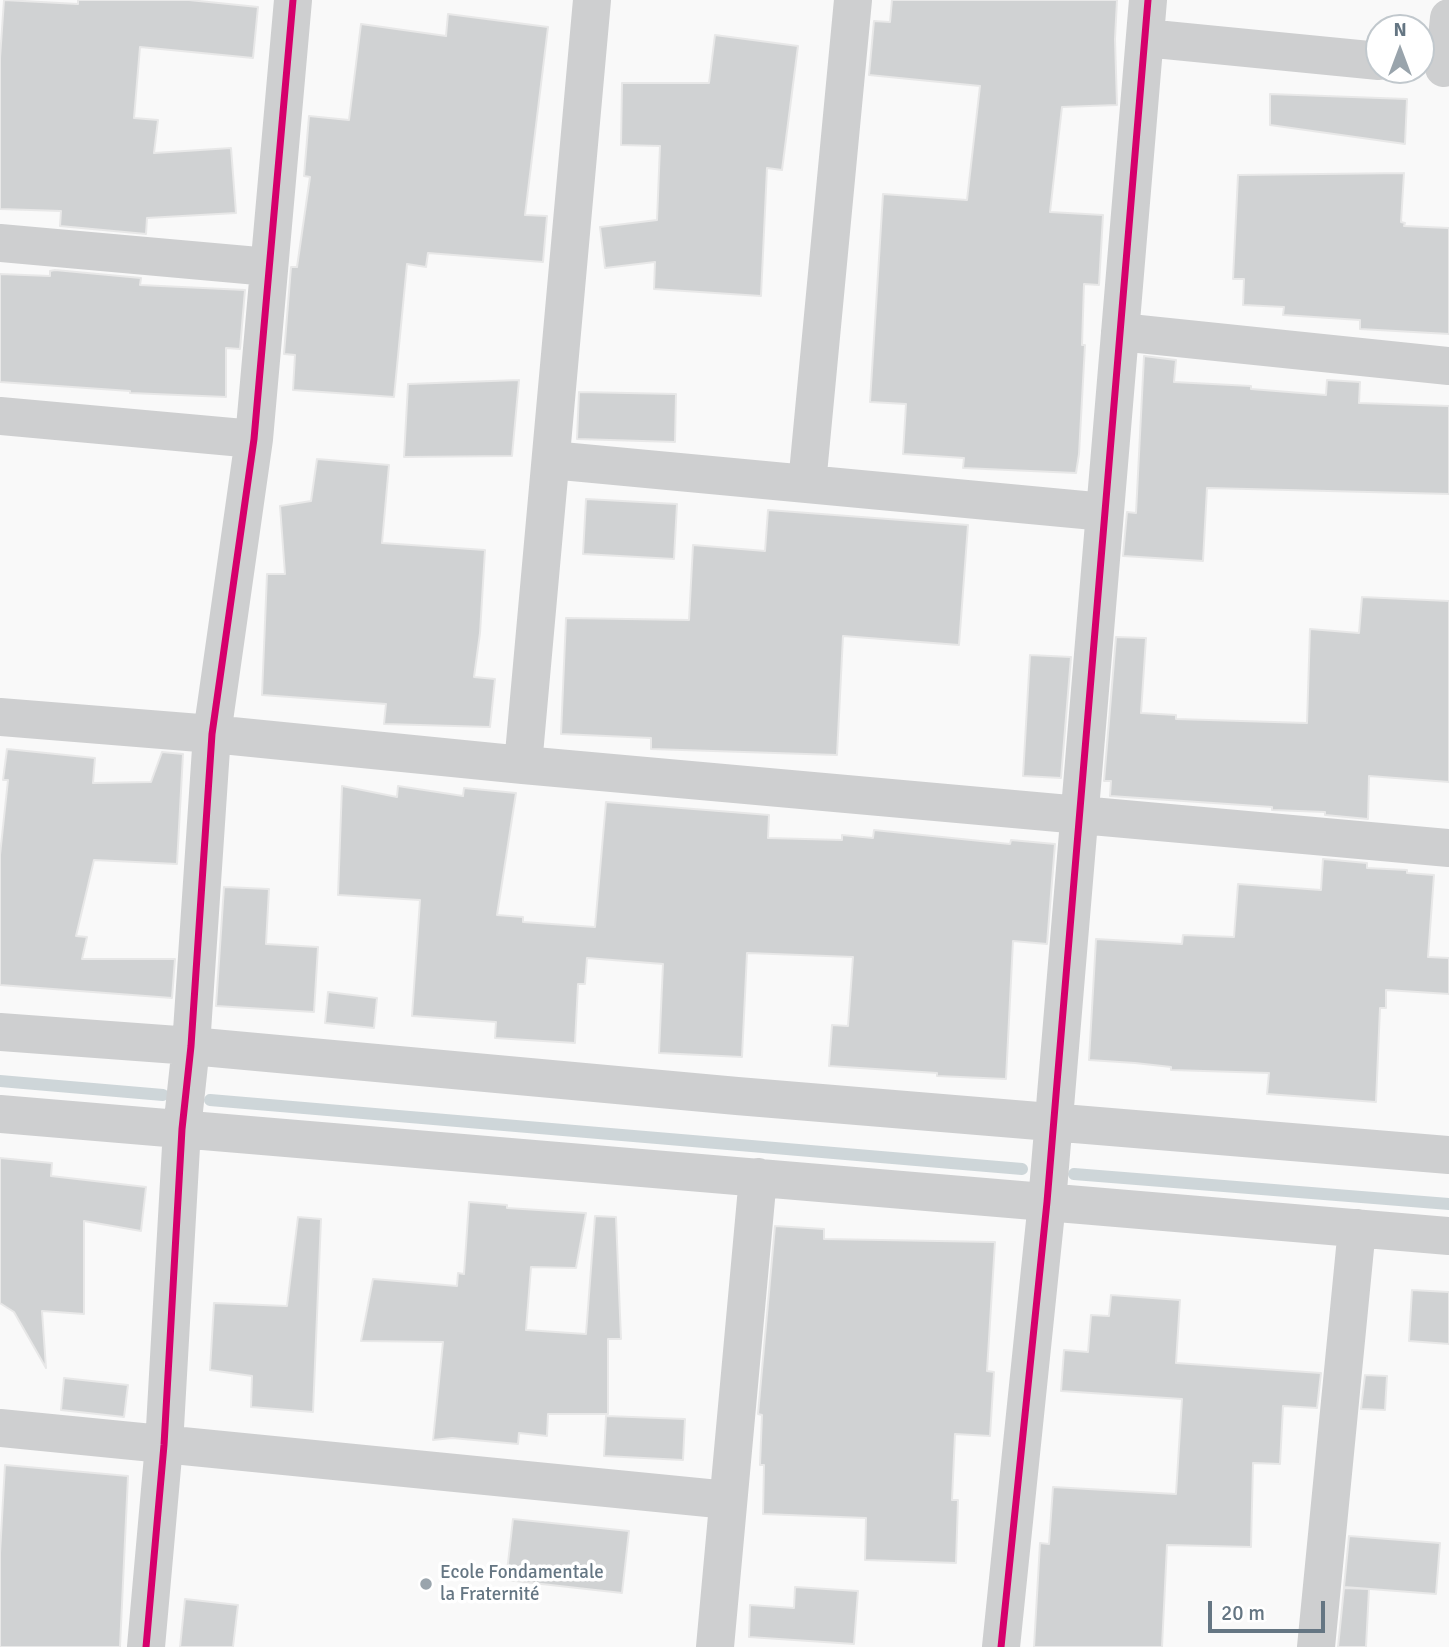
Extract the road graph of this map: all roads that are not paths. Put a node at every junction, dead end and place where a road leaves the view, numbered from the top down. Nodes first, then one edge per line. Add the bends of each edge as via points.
1 (293, 0) edge
2 (592, 0) edge
3 (853, 0) edge
4 (1148, 0) edge
5 (1449, 18) edge
6 (1145, 38) junction
7 (1365, 60) edge
8 (1438, 67) edge
9 (0, 243) edge
10 (269, 267) junction
11 (1120, 332) junction
12 (1449, 366) edge
13 (0, 416) edge
14 (254, 439) junction
15 (551, 460) junction
16 (807, 484) junction
17 (1105, 512) junction
18 (0, 717) edge
19 (212, 734) junction
20 (523, 765) junction
21 (1080, 815) junction
22 (1449, 848) edge
23 (0, 1032) edge
24 (191, 1046) junction
25 (0, 1114) edge
26 (1054, 1122) junction
27 (182, 1129) junction
28 (1449, 1155) edge
29 (758, 1177) junction
30 (1048, 1202) junction
31 (1357, 1228) junction
32 (1449, 1236) edge
33 (0, 1428) edge
34 (164, 1445) junction
35 (728, 1500) junction
36 (146, 1647) edge
37 (715, 1647) edge
38 (1001, 1647) edge
39 (1316, 1647) edge

1 - 10 street
2 - 15 street
3 - 16 street
4 - 6 street
5 - 8 street
6 - 7 street
6 - 11 street
9 - 10 street
10 - 14 street
11 - 12 street
11 - 17 street
13 - 14 street
14 - 19 street
15 - 16 street
15 - 20 street
16 - 17 street
17 - 21 street
18 - 19 street
19 - 20 street
19 - 24 street
20 - 21 street
21 - 22 street
21 - 26 street
23 - 24 street
24 - 26 street
24 - 27 street
25 - 27 street
26 - 28 street
26 - 30 street
27 - 29 street
27 - 34 street
29 - 30 street
29 - 35 street
30 - 31 street
30 - 38 street
31 - 32 street
31 - 39 street
33 - 34 street
34 - 35 street
34 - 36 street
35 - 37 street

